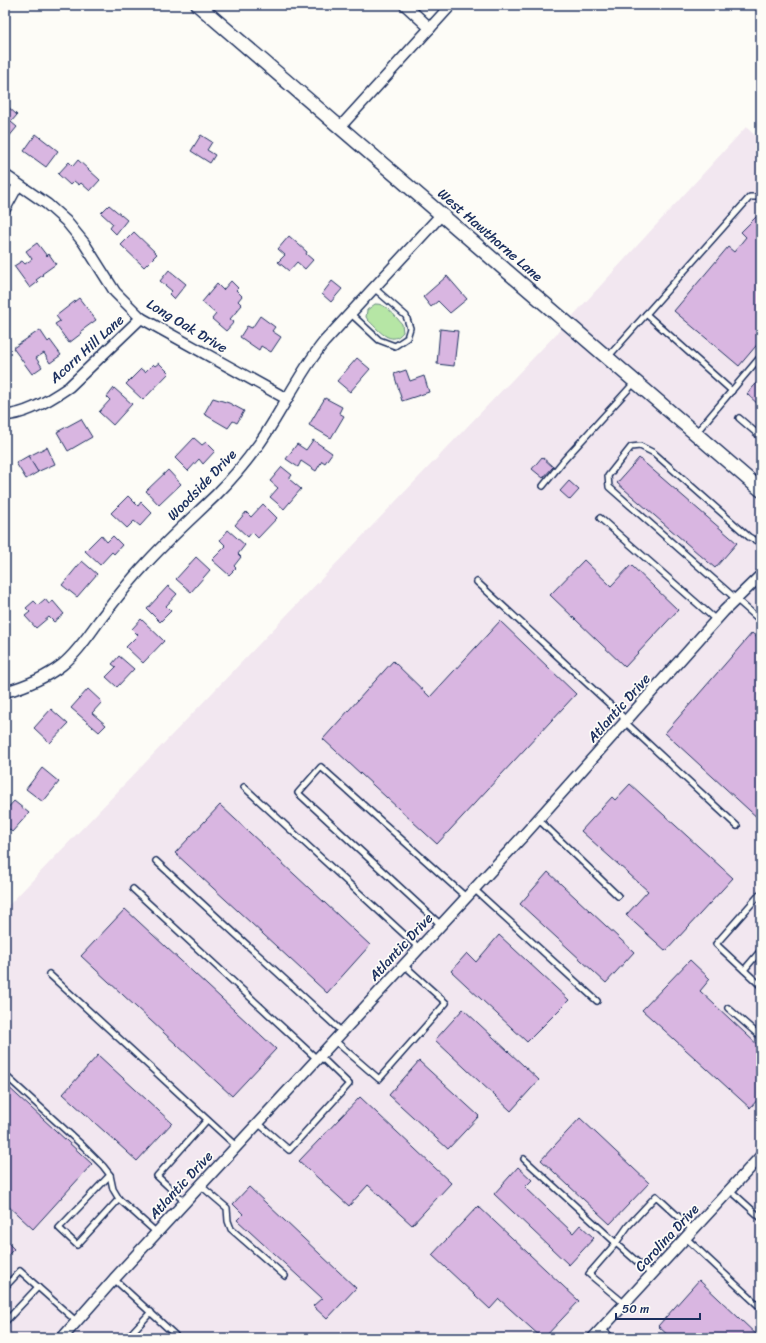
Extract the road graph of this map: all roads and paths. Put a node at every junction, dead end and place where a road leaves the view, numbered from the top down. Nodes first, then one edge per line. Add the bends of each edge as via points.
1 (198, 5) edge
2 (405, 5) edge
3 (451, 5) edge
4 (430, 28) junction
5 (340, 127) junction
6 (5, 175) edge
7 (18, 185) junction
8 (761, 197) edge
9 (5, 209) edge
10 (442, 214) junction
11 (374, 288) junction
12 (350, 313) junction
13 (646, 314) junction
14 (141, 318) junction
15 (761, 356) edge
16 (608, 358) junction
17 (635, 381) junction
18 (732, 390) junction
19 (287, 399) junction
20 (5, 415) edge
21 (739, 418) dead end
22 (695, 434) junction
23 (761, 437) edge
24 (543, 486) dead end
25 (761, 490) edge
26 (600, 518) dead end
27 (761, 543) edge
28 (761, 575) edge
29 (477, 582) dead end
30 (736, 600) junction
31 (716, 620) junction
32 (761, 621) edge
33 (5, 692) edge
34 (625, 722) junction
35 (244, 787) dead end
36 (538, 819) junction
37 (737, 826) dead end
38 (156, 860) dead end
39 (134, 889) dead end
40 (474, 889) junction
41 (761, 893) edge
42 (618, 896) dead end
43 (466, 897) junction
44 (441, 925) junction
45 (419, 948) junction
46 (761, 950) edge
47 (404, 965) junction
48 (744, 970) junction
49 (49, 974) dead end
50 (761, 986) edge
51 (596, 1001) dead end
52 (728, 1008) dead end
53 (342, 1032) junction
54 (761, 1038) edge
55 (334, 1040) junction
56 (318, 1058) junction
57 (5, 1075) edge
58 (208, 1120) junction
59 (258, 1123) junction
60 (236, 1146) junction
61 (761, 1156) edge
62 (524, 1159) dead end
63 (110, 1175) junction
64 (200, 1185) junction
65 (730, 1190) junction
66 (120, 1199) junction
67 (185, 1202) junction
68 (761, 1218) edge
69 (157, 1233) junction
70 (689, 1234) junction
71 (616, 1243) junction
72 (652, 1275) junction
73 (284, 1276) dead end
74 (114, 1279) junction
75 (5, 1287) edge
76 (38, 1287) junction
77 (625, 1304) junction
78 (761, 1308) edge
79 (151, 1312) junction
80 (76, 1321) junction
81 (5, 1322) edge
82 (602, 1329) junction
83 (62, 1338) edge
84 (127, 1338) edge
85 (172, 1338) edge
86 (593, 1338) edge
87 (612, 1338) edge

1 - 5 street, West Hawthorne Lane
2 - 4 street
3 - 4 street
4 - 5 street
5 - 10 street, West Hawthorne Lane
6 - 7 street, Long Oak Drive
7 - 9 street
7 - 14 street, Long Oak Drive via 47,204 66,221 84,243 115,292
8 - 13 lane via 750,197
10 - 11 street, Woodside Drive
10 - 16 street, West Hawthorne Lane
11 - 12 street, Woodside Drive
11 - 12 lane via 406,316 410,328 407,338 396,346 379,340
12 - 19 street, Woodside Drive via 311,358
13 - 16 lane
13 - 18 lane
14 - 19 street, Long Oak Drive
14 - 20 street, Acorn Hill Lane via 69,387 27,410
15 - 18 lane
16 - 17 street, West Hawthorne Lane
17 - 22 street, West Hawthorne Lane
17 - 24 lane
18 - 22 lane
19 - 33 street, Woodside Drive via 238,470 142,568 70,658 47,676 30,685
21 - 23 lane
22 - 25 street, West Hawthorne Lane
26 - 31 lane
27 - 30 lane via 750,537 654,453 640,446 631,447 608,476 608,488
28 - 30 street, Atlantic Drive
29 - 34 lane via 618,712
30 - 31 street, Atlantic Drive
30 - 32 lane
31 - 34 street, Atlantic Drive
34 - 36 street, Atlantic Drive
34 - 37 lane
35 - 45 lane
36 - 40 street, Atlantic Drive
36 - 42 lane
38 - 53 lane
39 - 56 lane
40 - 43 street, Atlantic Drive
40 - 51 lane
41 - 48 lane via 716,944
43 - 44 street, Atlantic Drive
43 - 44 lane via 321,768 298,793
44 - 45 street, Atlantic Drive
45 - 47 street, Atlantic Drive
46 - 48 lane
47 - 53 street, Atlantic Drive
47 - 55 lane via 446,1003 379,1079
48 - 50 lane
49 - 58 lane
52 - 54 lane
53 - 55 street, Atlantic Drive
55 - 56 street, Atlantic Drive
56 - 59 street, Atlantic Drive
56 - 59 lane via 349,1084 289,1150
57 - 63 lane via 83,1146
58 - 60 lane
58 - 67 lane via 157,1176
59 - 60 street, Atlantic Drive
60 - 64 street, Atlantic Drive
61 - 65 street, Carolina Drive
62 - 71 lane
63 - 66 lane via 113,1188
63 - 66 lane via 59,1228 77,1245
64 - 67 street, Atlantic Drive
64 - 73 lane via 226,1208 231,1229
65 - 68 lane
65 - 70 street, Carolina Drive
66 - 69 lane
67 - 69 street, Atlantic Drive
69 - 74 street, Atlantic Drive
70 - 71 lane via 656,1196
70 - 72 street, Carolina Drive
70 - 78 lane
71 - 72 lane
71 - 77 lane via 589,1274
72 - 77 street, Carolina Drive
74 - 79 lane
74 - 80 street, Atlantic Drive
75 - 76 lane via 20,1271
76 - 80 lane
76 - 81 lane
77 - 82 street, Carolina Drive
79 - 84 lane
79 - 85 lane via 175,1335
80 - 83 street, Atlantic Drive
82 - 86 street, Carolina Drive
82 - 87 lane

